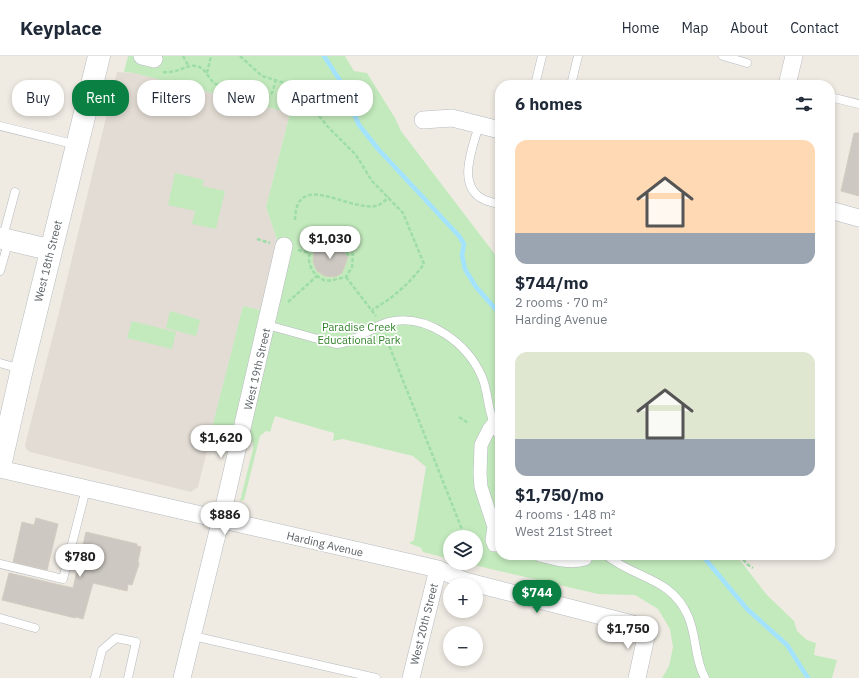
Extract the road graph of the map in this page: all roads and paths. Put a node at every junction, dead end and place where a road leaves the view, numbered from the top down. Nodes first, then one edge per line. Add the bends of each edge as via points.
1 (99, 56) edge
2 (183, 56) edge
3 (211, 56) edge
4 (240, 56) edge
5 (542, 56) edge
6 (578, 56) edge
7 (723, 56) edge
8 (794, 56) edge
9 (152, 62) edge
10 (747, 63) dead end
11 (189, 67) junction
12 (207, 73) junction
13 (276, 80) junction
14 (536, 80) edge
15 (572, 80) edge
16 (788, 80) edge
17 (835, 98) edge
18 (859, 104) edge
19 (423, 120) dead end
20 (479, 125) junction
21 (0, 126) edge
22 (495, 129) edge
23 (77, 145) junction
24 (15, 192) dead end
25 (389, 197) junction
26 (495, 203) edge
27 (835, 211) edge
28 (859, 218) edge
29 (295, 220) dead end
30 (4, 238) edge
31 (284, 246) dead end
32 (51, 250) junction
33 (0, 271) edge
34 (317, 276) junction
35 (346, 277) junction
36 (284, 306) dead end
37 (372, 310) junction
38 (267, 325) junction
39 (381, 325) junction
40 (0, 363) edge
41 (22, 369) junction
42 (459, 416) dead end
43 (495, 421) edge
44 (468, 423) dead end
45 (495, 428) edge
46 (0, 467) edge
47 (86, 489) junction
48 (221, 520) junction
49 (462, 530) edge
50 (495, 545) edge
51 (562, 560) edge
52 (580, 560) edge
53 (612, 560) edge
54 (744, 560) edge
55 (0, 564) edge
56 (753, 568) dead end
57 (438, 569) junction
58 (0, 618) edge
59 (35, 628) dead end
60 (193, 636) junction
61 (95, 678) edge
62 (128, 678) edge
63 (182, 678) edge
64 (376, 678) edge
65 (411, 678) edge
66 (636, 678) edge
67 (705, 678) edge

1 - 23 main road, West 18th Street
2 - 11 path
3 - 12 path
4 - 13 path via 262,76
5 - 14 lane
6 - 15 lane
7 - 10 lane
8 - 16 street
9 - 11 path via 174,73
11 - 12 path via 196,66
12 - 13 path via 211,81 217,85 238,84 268,96 272,93
13 - 25 path via 298,90 328,127 356,155 372,181
17 - 18 lane
19 - 20 street via 452,118
20 - 22 street
20 - 26 lane via 467,170 468,179 475,192 484,200
21 - 23 lane
23 - 32 main road, West 18th Street
24 - 30 lane
25 - 29 path via 378,205 370,206 321,195 307,195 298,202
25 - 37 path via 406,218 424,264 411,281 384,304
27 - 28 street
30 - 32 street
30 - 33 lane
31 - 38 street, West 19th Street
32 - 41 main road, West 18th Street
34 - 35 path via 325,280
34 - 35 path via 309,261 310,253 312,248 324,239 326,244 336,243 341,245 348,255 353,254 352,267
34 - 36 path
35 - 37 path
37 - 39 path
38 - 39 lane via 336,344 345,344
38 - 48 street, West 19th Street
39 - 43 lane via 405,321 424,324 456,341 482,376
39 - 49 path
40 - 41 lane
41 - 46 main road, West 18th Street
42 - 44 path
45 - 50 street via 489,429 481,445 480,474 481,487 494,527 492,540
46 - 47 street, Harding Avenue
47 - 48 street, Harding Avenue
47 - 55 lane via 63,579
48 - 57 street, Harding Avenue
48 - 60 street, West 19th Street
51 - 52 street
53 - 67 lane via 654,580 676,598 688,615 694,633 697,657
54 - 56 path
57 - 65 street, West 20th Street
57 - 66 street, Harding Avenue via 465,580 648,628
58 - 59 lane
60 - 63 street, West 19th Street
60 - 64 lane
61 - 62 lane via 102,650 116,638 136,642

